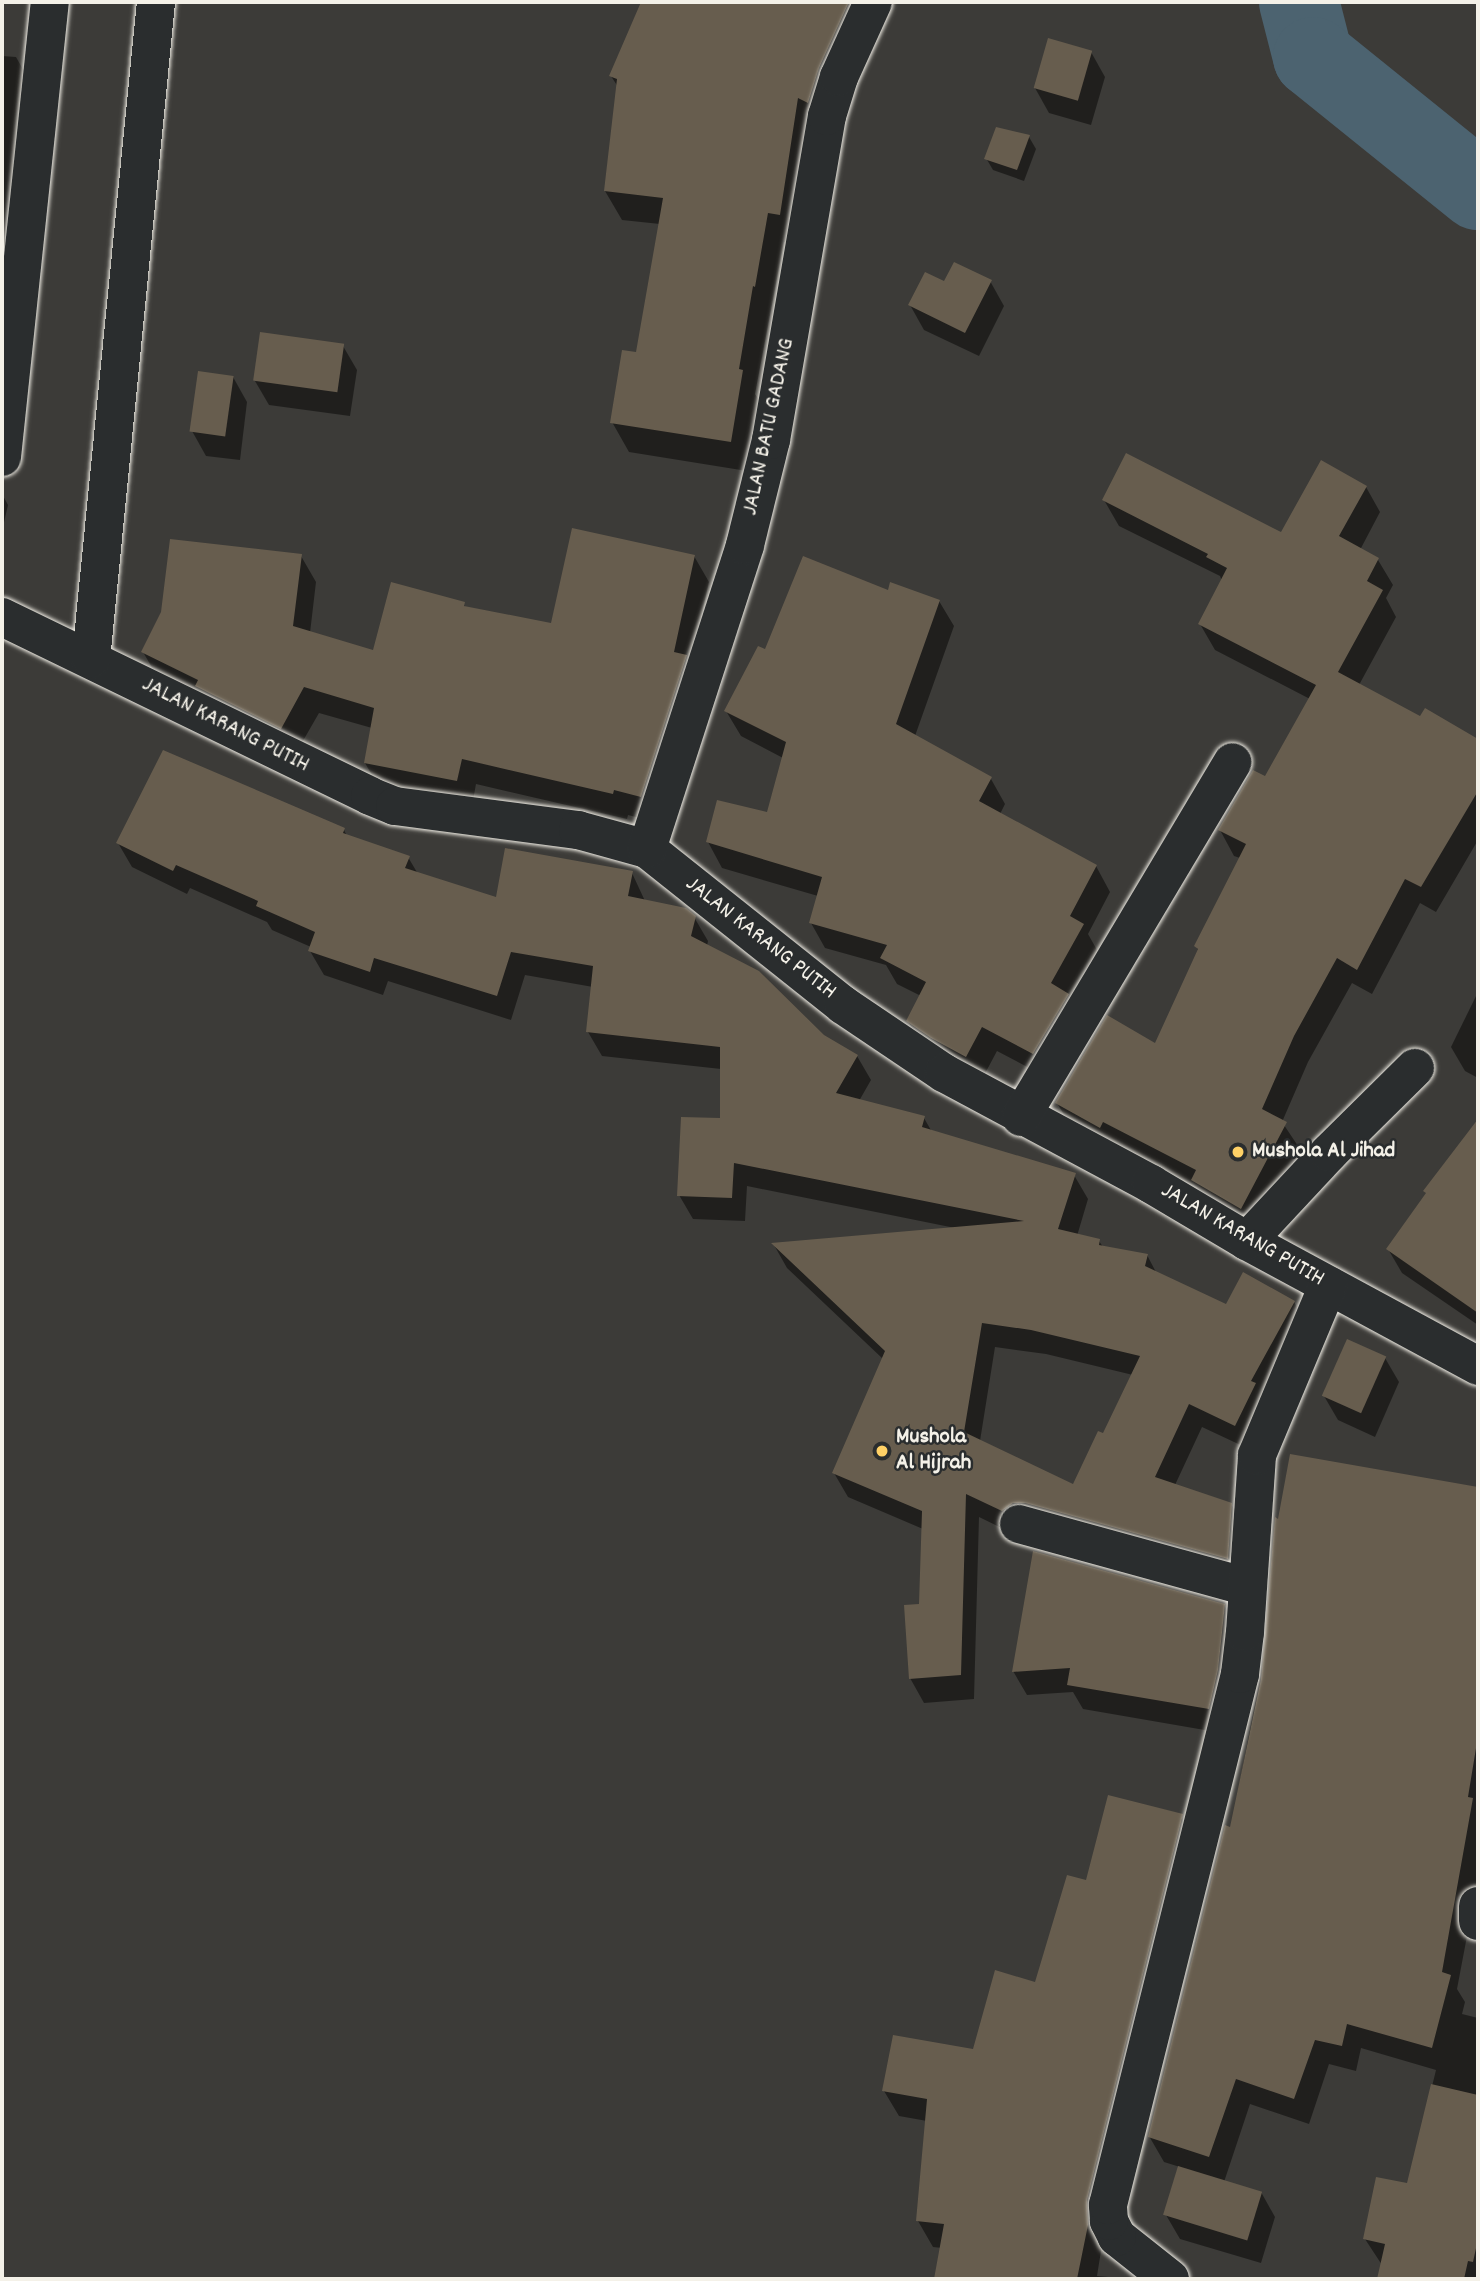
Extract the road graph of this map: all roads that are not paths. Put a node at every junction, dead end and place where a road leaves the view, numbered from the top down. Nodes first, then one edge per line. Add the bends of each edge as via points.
1 (50, 2) edge
2 (156, 2) edge
3 (873, 2) edge
4 (2, 457) edge
5 (2, 617) edge
6 (91, 659) junction
7 (1233, 762) dead end
8 (647, 849) junction
9 (1415, 1068) dead end
10 (1021, 1117) junction
11 (1247, 1241) junction
12 (1328, 1285) junction
13 (1478, 1366) edge
14 (1019, 1524) dead end
15 (1247, 1587) junction
16 (1478, 1906) edge
17 (1478, 1921) edge
18 (1170, 2279) edge

1 - 4 street
2 - 6 street
3 - 8 street, JALAN BATU GADANG via 827,116 771,440 745,545
5 - 6 street, JALAN KARANG PUTIH
6 - 8 street, JALAN KARANG PUTIH via 323,776 396,806 578,830
7 - 10 street
8 - 10 street, JALAN KARANG PUTIH via 843,1005 944,1073
9 - 11 street
10 - 11 street, JALAN KARANG PUTIH via 1151,1184
11 - 12 street, JALAN KARANG PUTIH
12 - 13 street, JALAN KARANG PUTIH
12 - 15 street via 1257,1455
14 - 15 street
15 - 18 street via 1240,1674 1108,2204 1109,2221 1117,2237
16 - 17 street

